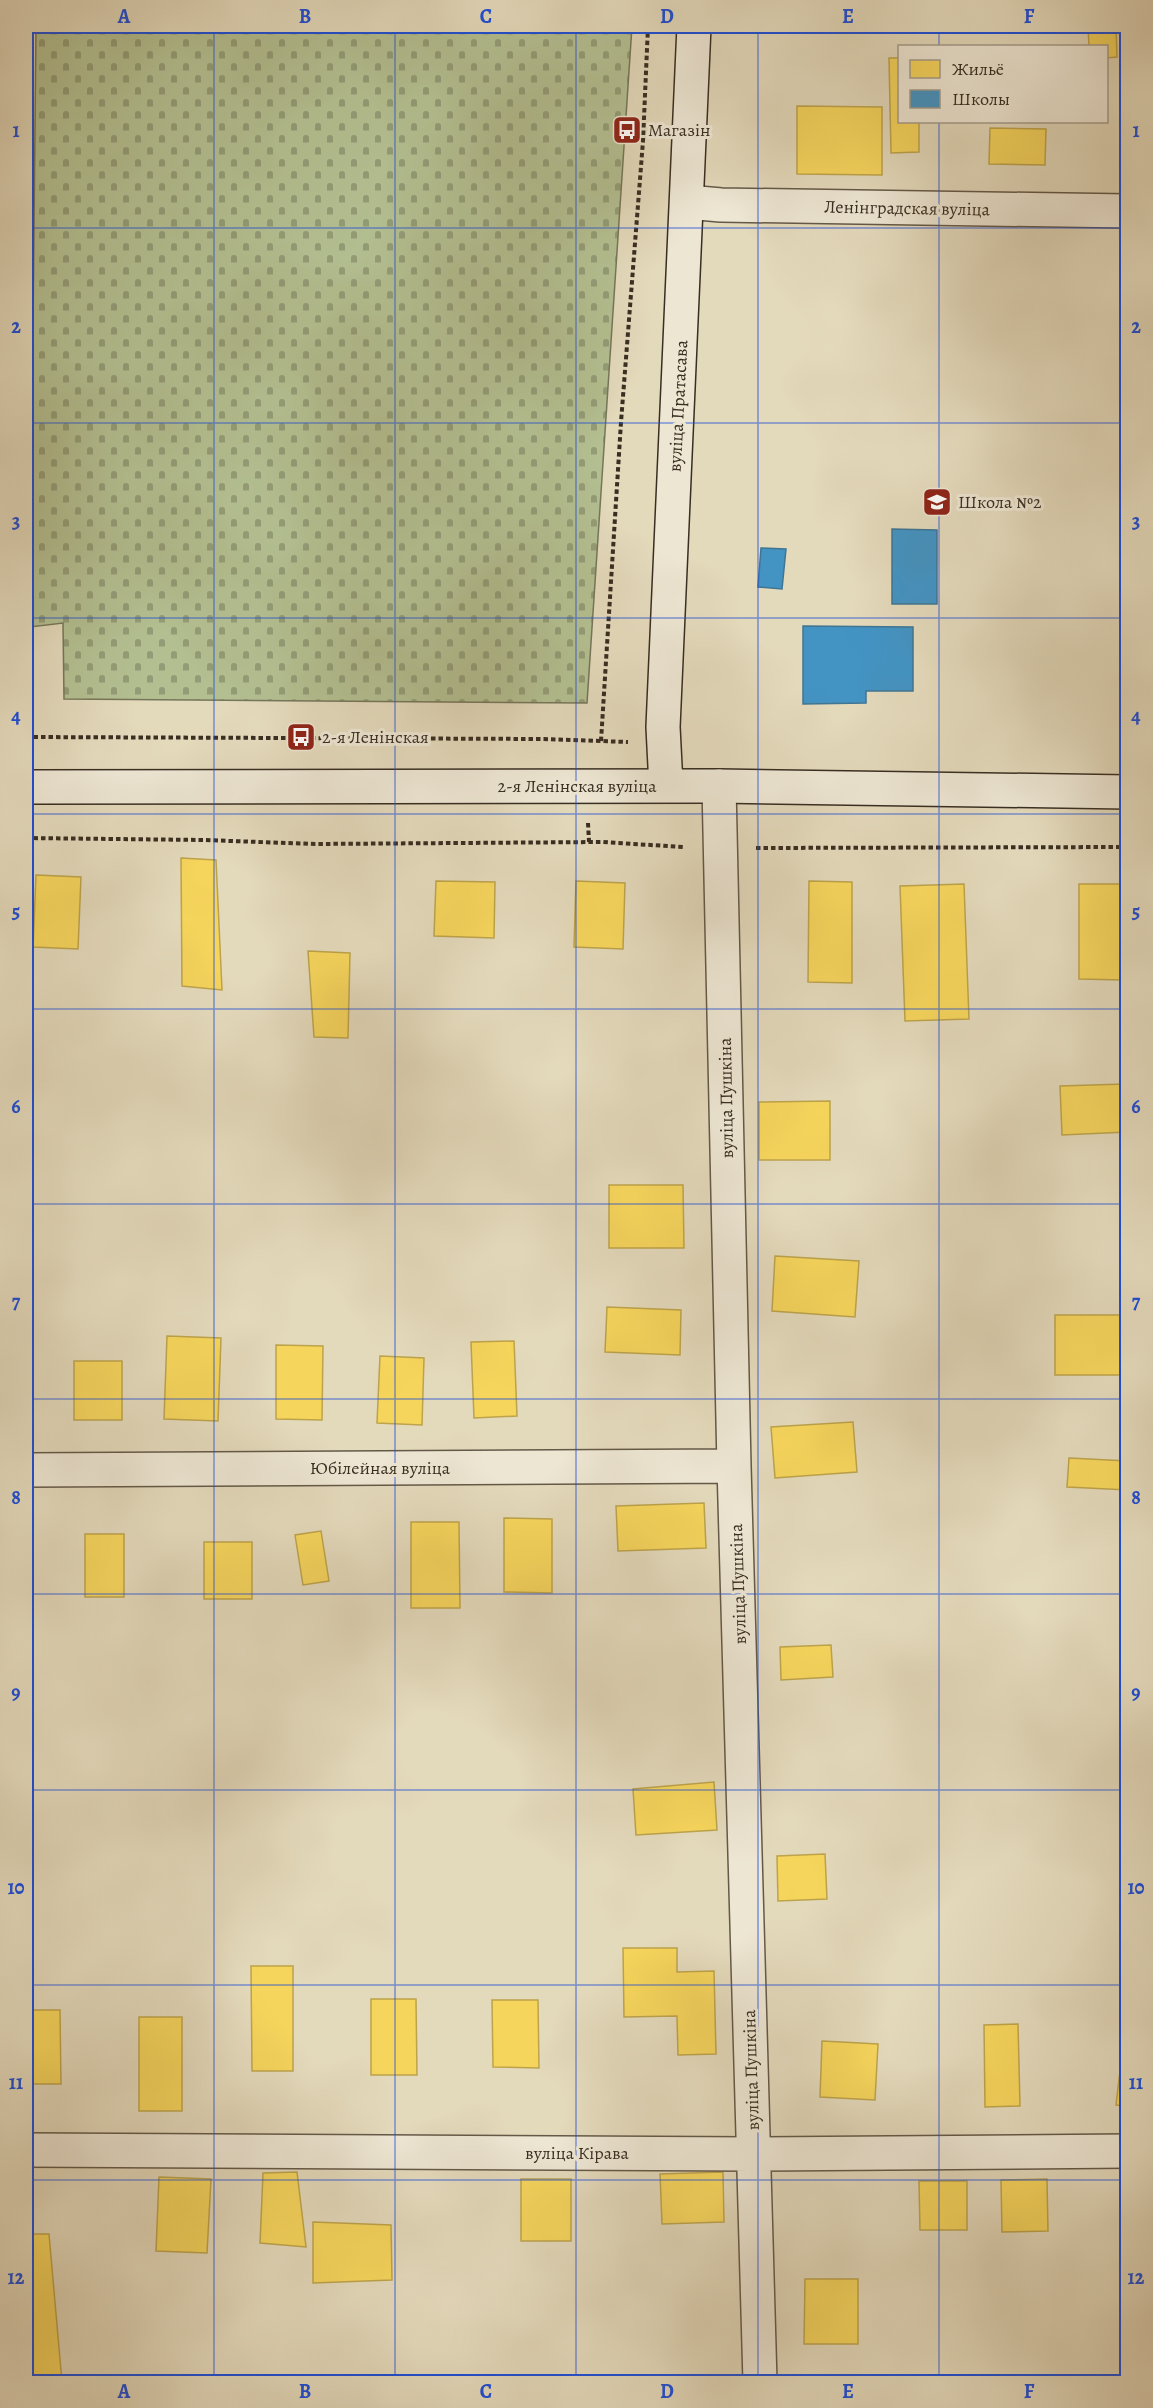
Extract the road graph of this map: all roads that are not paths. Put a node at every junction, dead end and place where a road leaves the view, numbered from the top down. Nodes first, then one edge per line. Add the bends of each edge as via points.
1 (694, 26) edge
2 (687, 201) junction
3 (1128, 211) edge
4 (666, 786) junction
5 (719, 786) junction
6 (26, 787) edge
7 (1128, 792) edge
8 (734, 1466) junction
9 (26, 1470) edge
10 (26, 2150) edge
11 (1128, 2151) edge
12 (753, 2154) junction
13 (760, 2382) edge

1 - 2 street, вуліца Пратасава
2 - 3 street, Ленінградская вуліца via 721,206
2 - 4 street, вуліца Пратасава via 663,727
4 - 5 street, 2-я Ленінская вуліца
4 - 6 street, 2-я Ленінская вуліца
5 - 7 street, 2-я Ленінская вуліца
5 - 8 street, вуліца Пушкіна
8 - 9 street, Юбілейная вуліца
8 - 12 street, вуліца Пушкіна
10 - 12 street, вуліца Кірава
11 - 12 street, вуліца Кірава
12 - 13 street, вуліца Пушкіна

